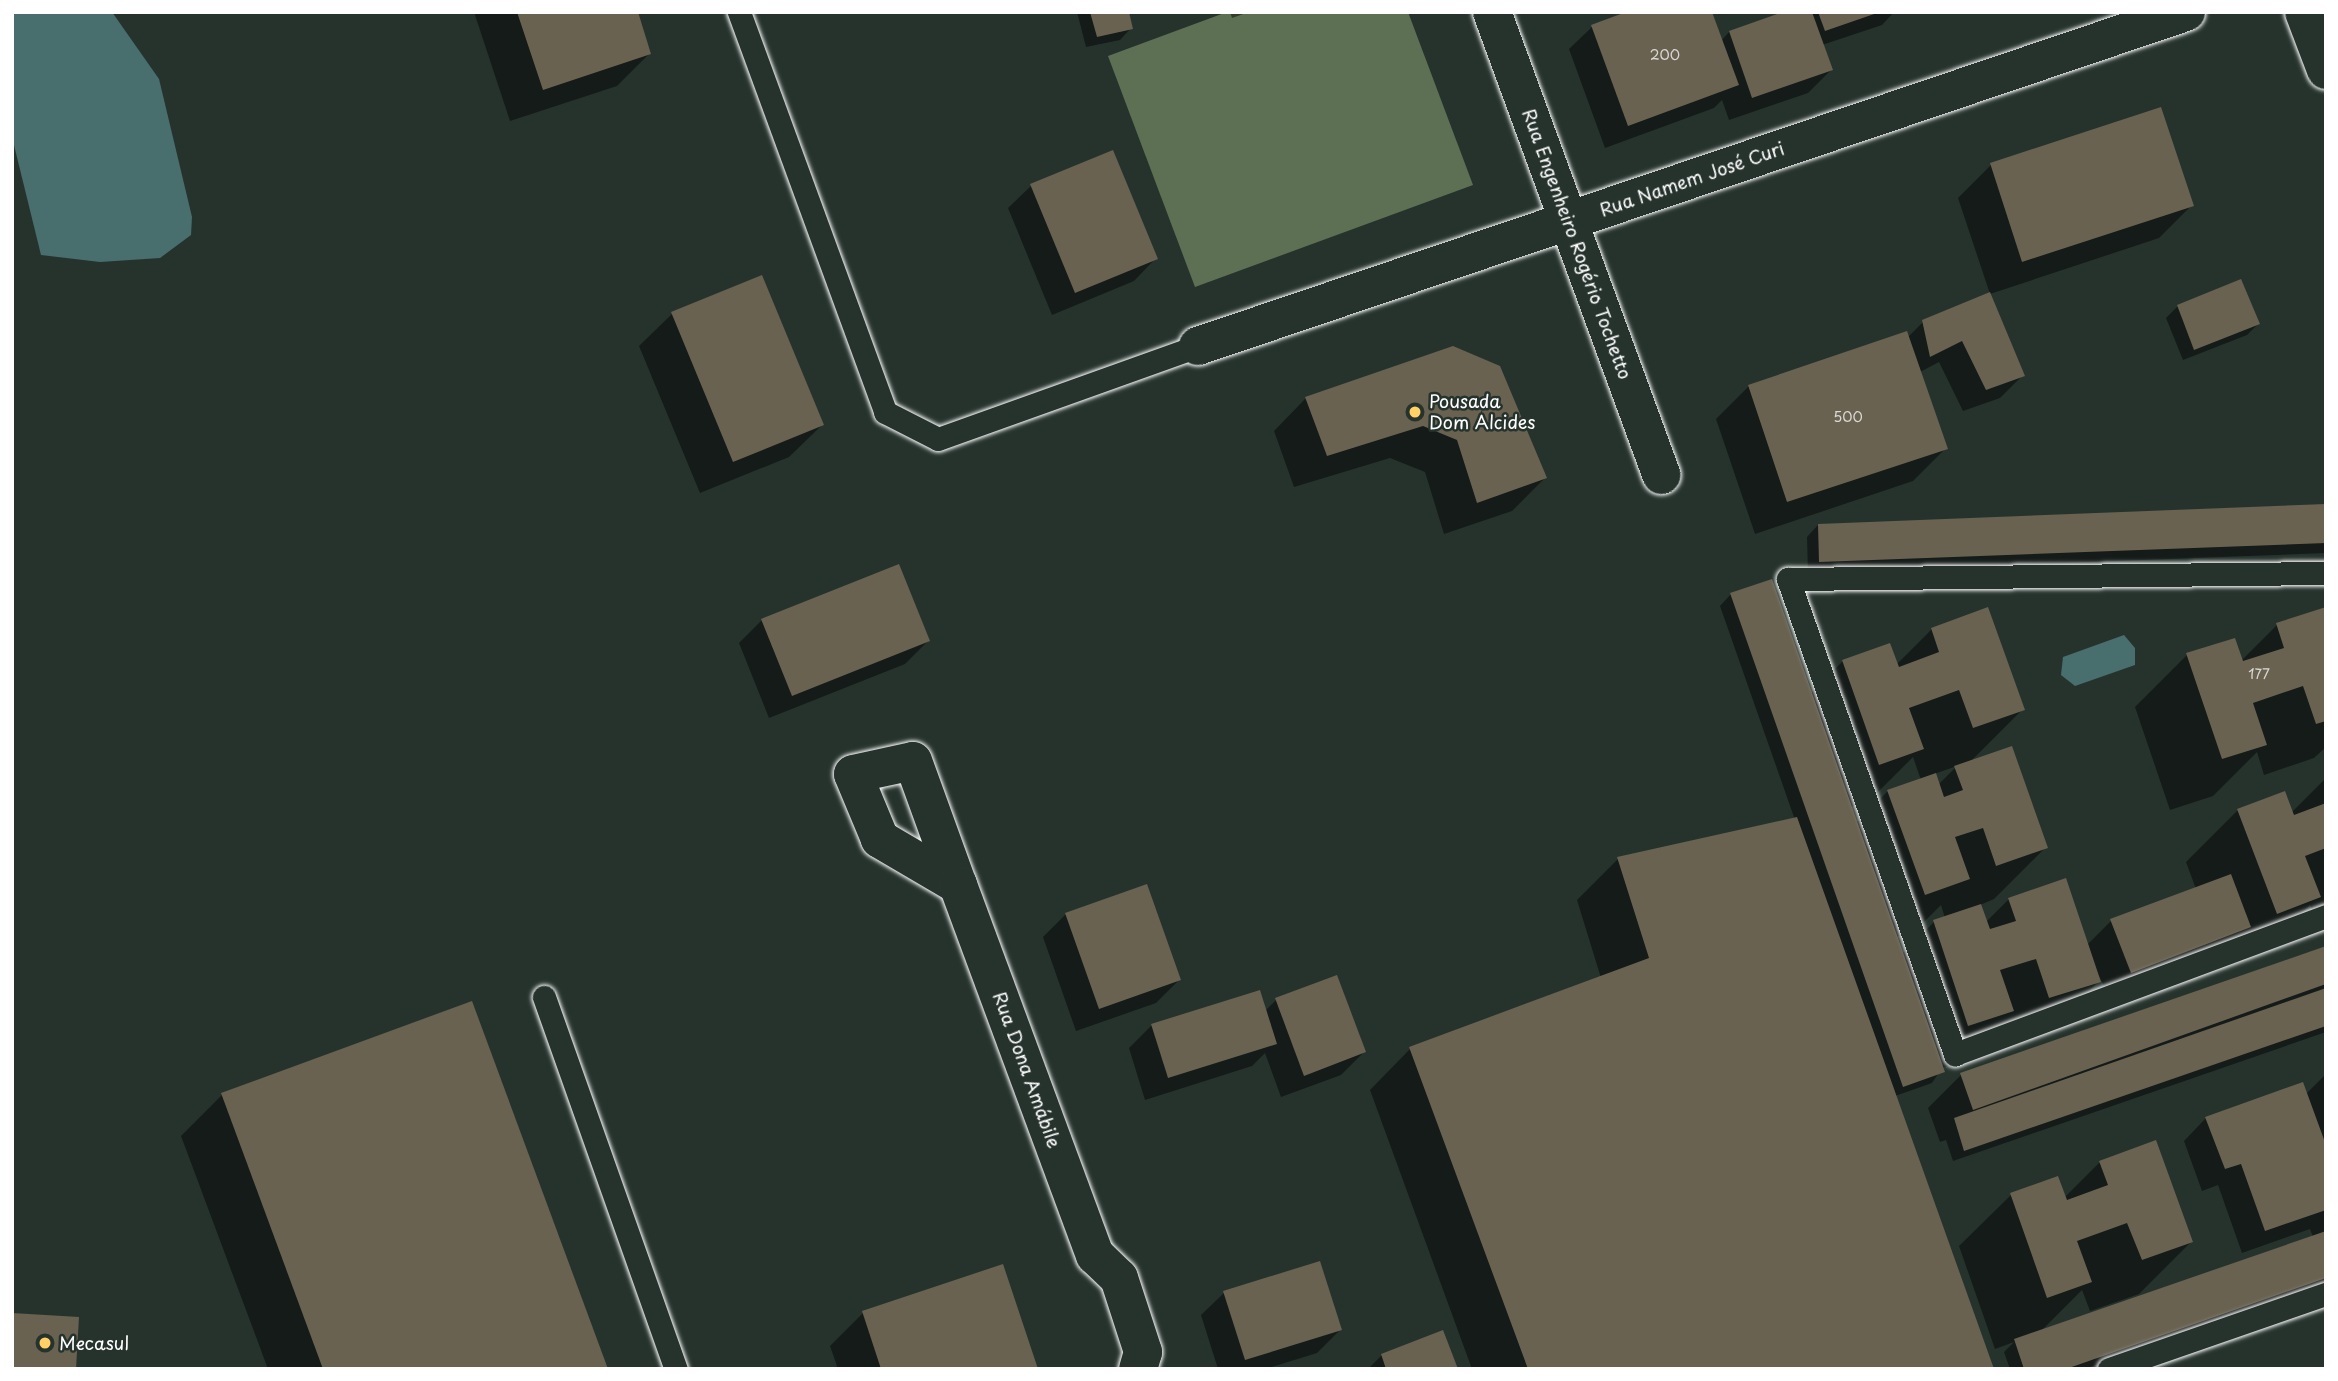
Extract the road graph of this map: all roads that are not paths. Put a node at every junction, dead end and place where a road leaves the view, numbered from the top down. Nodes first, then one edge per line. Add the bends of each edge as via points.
1 (739, 12) edge
2 (1492, 12) edge
3 (2186, 12) edge
4 (2304, 12) edge
5 (2326, 70) edge
6 (1569, 221) junction
7 (1198, 346) joint
8 (1661, 475) dead end
9 (2326, 573) edge
10 (958, 885) dead end
11 (2326, 916) edge
12 (544, 997) dead end
13 (1095, 1255) junction
14 (2326, 1294) edge
15 (677, 1369) edge
16 (1129, 1369) edge
17 (1138, 1369) edge
18 (2109, 1369) edge

1 - 7 lane via 885,412 938,439
2 - 6 street, Rua Engenheiro Rogério Tochetto
3 - 6 street, Rua Namem José Curi
4 - 5 street
6 - 7 street, Rua Namem José Curi
6 - 8 street, Rua Engenheiro Rogério Tochetto
9 - 11 lane via 1788,579 1955,1054
10 - 13 street, Rua Dona Amábile
12 - 15 lane
13 - 16 street, Rua Dona Amábile via 1092,1280 1116,1352
13 - 17 street, Rua Dona Amábile via 1119,1278 1143,1352
14 - 18 lane

